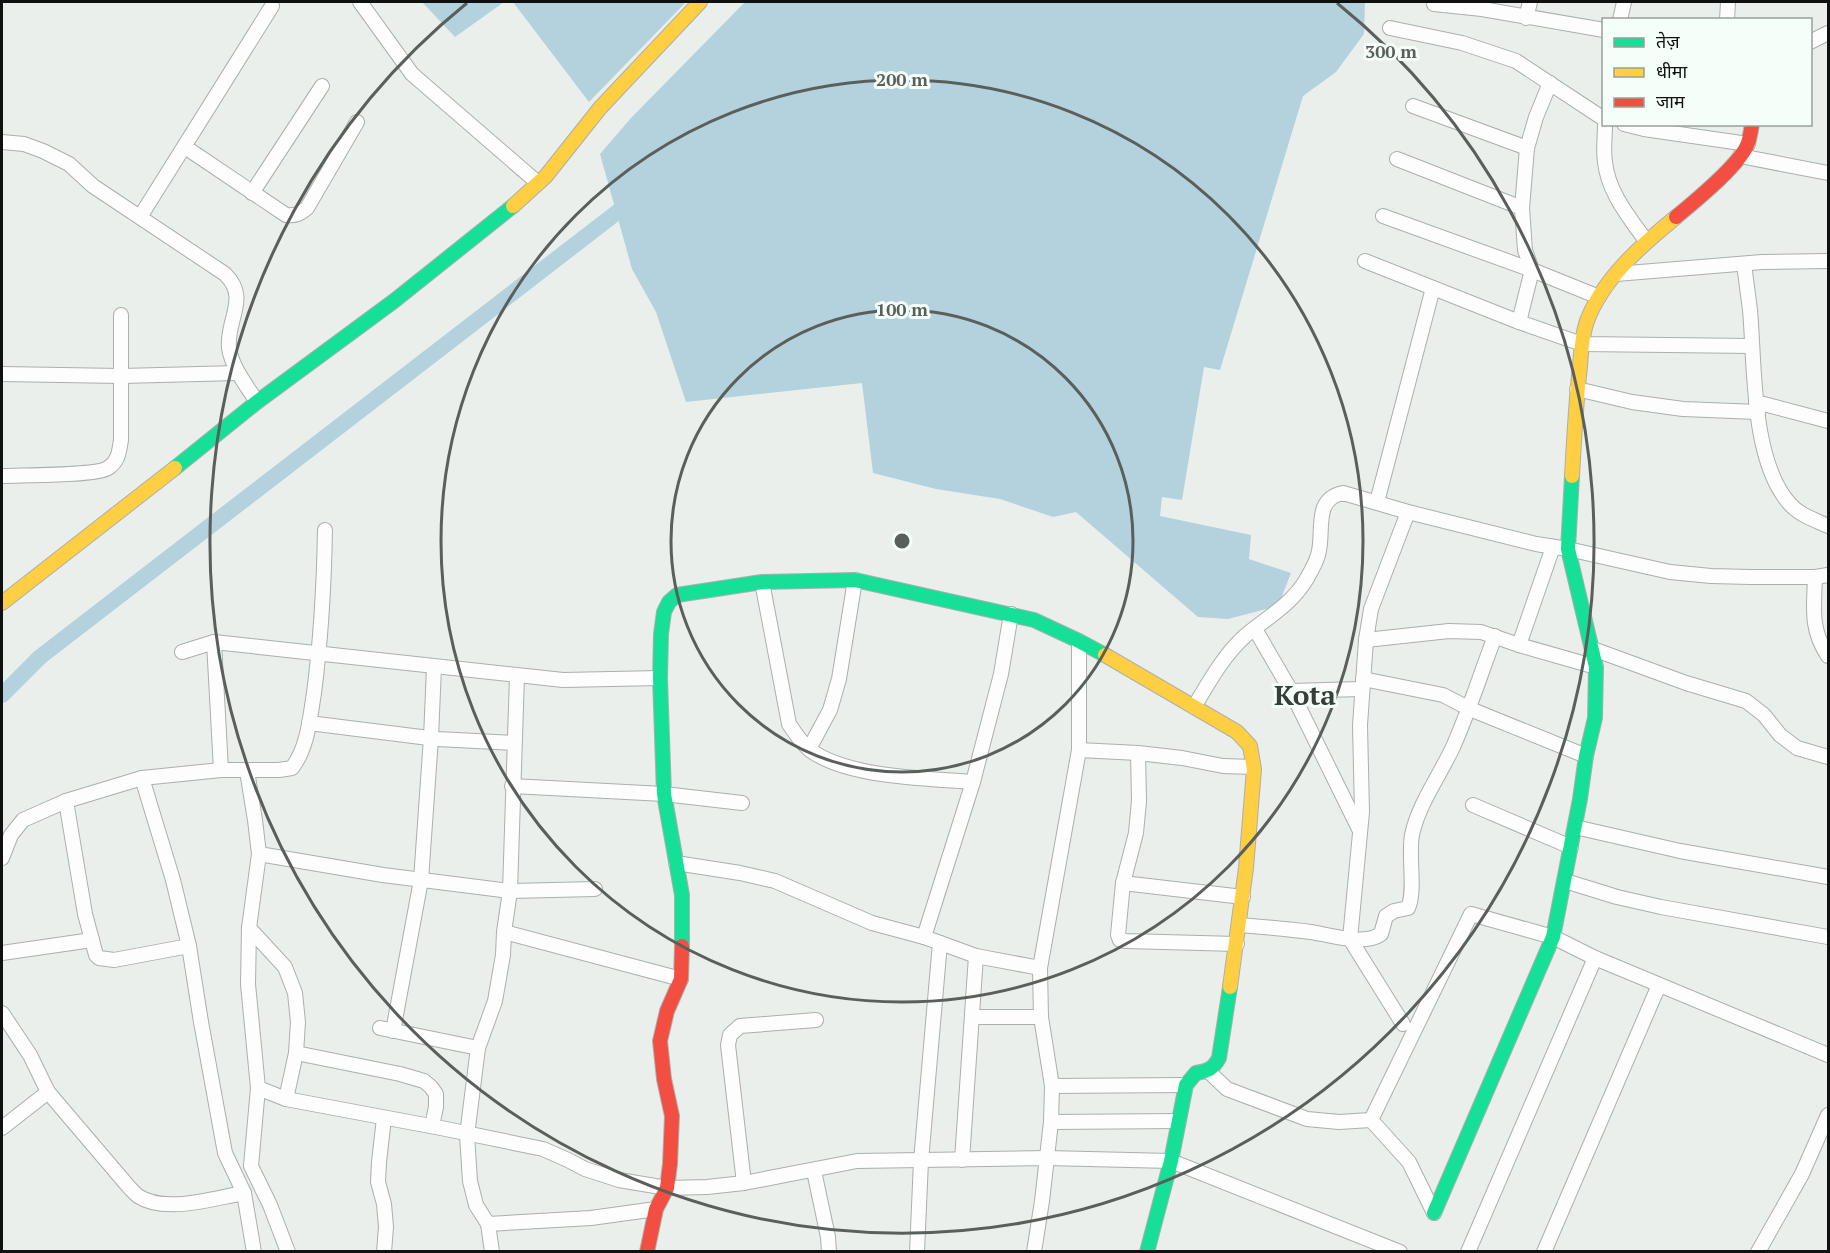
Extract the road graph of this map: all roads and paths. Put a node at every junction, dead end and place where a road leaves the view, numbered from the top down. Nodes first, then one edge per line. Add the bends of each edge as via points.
1 (360, 2) edge
2 (700, 2) edge
3 (1530, 2) edge
4 (1624, 2) edge
5 (1728, 2) edge
6 (1434, 4) dead end
7 (272, 6) dead end
8 (1527, 18) junction
9 (1620, 18) edge
10 (1727, 18) edge
11 (1389, 28) dead end
12 (1602, 30) edge
13 (1828, 33) edge
14 (1812, 41) edge
15 (1550, 83) junction
16 (322, 86) dead end
17 (1413, 106) dead end
18 (1602, 118) edge
19 (357, 122) dead end
20 (1605, 126) edge
21 (1632, 126) edge
22 (1752, 126) edge
23 (2, 142) edge
24 (1748, 144) junction
25 (185, 147) junction
26 (1527, 148) junction
27 (1740, 156) junction
28 (1397, 159) dead end
29 (1828, 173) edge
30 (538, 183) junction
31 (252, 193) junction
32 (1522, 208) junction
33 (1383, 216) dead end
34 (140, 217) junction
35 (1646, 241) junction
36 (1365, 261) dead end
37 (1828, 261) edge
38 (1744, 264) junction
39 (1532, 270) junction
40 (1616, 274) junction
41 (1434, 288) junction
42 (1599, 297) junction
43 (120, 315) dead end
44 (1519, 322) junction
45 (1582, 344) junction
46 (1752, 346) junction
47 (238, 373) junction
48 (2, 374) edge
49 (121, 376) junction
50 (1577, 389) junction
51 (257, 402) junction
52 (1757, 407) junction
53 (1828, 421) edge
54 (2, 476) edge
55 (1377, 502) junction
56 (1408, 512) junction
57 (1828, 526) edge
58 (325, 530) dead end
59 (1553, 547) junction
60 (1568, 549) junction
61 (1822, 576) edge
62 (855, 580) junction
63 (762, 582) junction
64 (2, 603) edge
65 (1011, 614) junction
66 (1255, 629) junction
67 (1495, 636) junction
68 (1366, 640) junction
69 (1079, 641) junction
70 (214, 642) junction
71 (1519, 645) junction
72 (1593, 649) junction
73 (182, 652) dead end
74 (319, 654) junction
75 (1828, 656) edge
76 (434, 667) junction
77 (1596, 667) junction
78 (517, 676) junction
79 (660, 678) junction
80 (1362, 684) junction
81 (1291, 691) junction
82 (1194, 707) junction
83 (1470, 709) junction
84 (309, 723) junction
85 (431, 738) junction
86 (514, 743) junction
87 (809, 749) junction
88 (1079, 750) junction
89 (1138, 753) junction
90 (1586, 756) junction
91 (1828, 757) edge
92 (1253, 767) junction
93 (221, 770) junction
94 (247, 771) junction
95 (142, 778) junction
96 (973, 782) junction
97 (512, 786) junction
98 (664, 794) junction
99 (66, 801) junction
100 (742, 803) dead end
101 (1473, 805) dead end
102 (1575, 827) junction
103 (1360, 831) junction
104 (1571, 847) junction
105 (259, 854) junction
106 (2, 858) edge
107 (676, 863) junction
108 (1828, 877) edge
109 (420, 880) junction
110 (1565, 881) junction
111 (1123, 883) junction
112 (595, 889) dead end
113 (510, 891) junction
114 (1243, 897) junction
115 (1240, 925) junction
116 (249, 928) junction
117 (504, 932) junction
118 (1828, 936) edge
119 (924, 937) junction
120 (1553, 937) junction
121 (1350, 939) junction
122 (92, 940) junction
123 (940, 943) junction
124 (1238, 944) junction
125 (189, 946) junction
126 (2, 953) edge
127 (976, 956) junction
128 (1595, 958) junction
129 (1040, 968) junction
130 (681, 979) junction
131 (1659, 985) junction
132 (2, 1013) edge
133 (972, 1017) junction
134 (1041, 1017) junction
135 (816, 1020) dead end
136 (1403, 1024) dead end
137 (478, 1048) junction
138 (296, 1053) junction
139 (1828, 1055) edge
140 (1208, 1071) junction
141 (1186, 1085) junction
142 (1052, 1086) junction
143 (258, 1088) junction
144 (48, 1092) junction
145 (286, 1099) junction
146 (1828, 1115) edge
147 (384, 1118) junction
148 (1371, 1120) junction
149 (1179, 1121) junction
150 (1051, 1122) junction
151 (432, 1126) junction
152 (2, 1128) edge
153 (467, 1134) junction
154 (1047, 1158) junction
155 (962, 1160) junction
156 (921, 1161) junction
157 (1171, 1161) junction
158 (251, 1166) junction
159 (232, 1171) junction
160 (814, 1171) junction
161 (744, 1183) junction
162 (667, 1188) junction
163 (244, 1193) junction
164 (656, 1209) junction
165 (488, 1224) junction
166 (254, 1251) edge
167 (288, 1251) edge
168 (384, 1251) edge
169 (492, 1251) edge
170 (647, 1251) edge
171 (829, 1251) edge
172 (917, 1251) edge
173 (1034, 1251) edge
174 (1147, 1251) edge
175 (1400, 1251) edge
176 (1468, 1251) edge
177 (1544, 1251) edge
178 (1758, 1251) edge

1 - 30 street via 412,74
2 - 30 street via 600,108
3 - 8 street
4 - 9 street
5 - 10 street
6 - 8 street
7 - 25 street
8 - 12 street
11 - 15 street via 1462,43 1516,61
13 - 14 street
15 - 18 street
15 - 26 street
16 - 31 street
17 - 26 street
19 - 31 street via 302,213 286,215
20 - 35 street via 1605,162 1610,184
21 - 24 street
22 - 24 street
23 - 34 street via 24,144 69,164 93,186
24 - 27 street
25 - 31 street
25 - 34 street
26 - 32 street
27 - 29 street
27 - 35 street via 1707,191
28 - 32 street
30 - 51 street via 403,294
32 - 39 street via 1525,250
33 - 39 street
34 - 47 street via 232,281 237,306 229,330 229,350
35 - 40 street
36 - 41 street
37 - 38 street
38 - 40 street
38 - 46 street
39 - 42 street
39 - 44 street
40 - 42 street
41 - 44 street
41 - 55 street
42 - 45 street via 1587,321
43 - 49 street
44 - 45 street
45 - 46 street
45 - 50 street
46 - 52 street
47 - 49 street
47 - 51 street
48 - 49 street
49 - 54 street via 121,440 118,459 107,469
50 - 52 street via 1632,402 1683,408
50 - 60 street
51 - 64 street
52 - 53 street
52 - 57 street via 1774,480 1789,503 1804,516
55 - 56 street
55 - 66 street via 1342,493 1327,500 1318,555 1306,580 1294,598
56 - 59 street
56 - 68 street via 1371,609
58 - 74 street
59 - 60 street
59 - 71 street
60 - 61 street via 1670,572
60 - 72 street
61 - 75 street via 1814,616 1819,642
62 - 63 street
62 - 65 street
62 - 87 street via 839,679 830,710
63 - 79 street via 677,595 669,602 661,634
63 - 87 street via 789,724
65 - 69 street
65 - 96 street via 1001,674
66 - 81 street
66 - 82 street via 1224,658
67 - 68 street via 1449,631
67 - 71 street
67 - 83 street
68 - 80 street
69 - 82 street
69 - 88 street
70 - 73 street
70 - 74 street
70 - 93 street
71 - 77 street
72 - 77 street
72 - 91 street via 1746,701 1797,748
74 - 76 street
74 - 84 street
76 - 78 street
76 - 85 street
77 - 90 street via 1595,718
78 - 79 street via 563,680
78 - 86 street
79 - 98 street
80 - 81 street
80 - 83 street via 1443,695
80 - 103 street
81 - 103 street
82 - 92 street via 1247,740
83 - 90 street
83 - 121 street via 1412,834 1408,908 1389,913 1376,937
84 - 85 street
84 - 94 street via 299,759 292,768
85 - 86 street
85 - 109 street
86 - 97 street
87 - 96 street via 831,762 887,776
88 - 89 street
88 - 129 street
89 - 92 street
89 - 111 street via 1136,833
90 - 102 street
92 - 114 street
93 - 94 street
93 - 95 street
94 - 105 street
95 - 99 street
95 - 125 street
96 - 119 street
97 - 98 street
97 - 113 street
98 - 100 street
98 - 107 street
99 - 106 street via 23,820 11,834
99 - 122 street
101 - 104 street
102 - 104 street
102 - 108 street via 1680,851
103 - 121 street
104 - 110 street
105 - 109 street
105 - 116 street
107 - 119 street via 776,881 872,923
107 - 130 street via 682,895
109 - 113 street
109 - 137 street via 386,1030
110 - 118 street via 1661,907
110 - 120 street
111 - 114 street
111 - 124 street via 1120,940
112 - 113 street
113 - 117 street
114 - 115 street
115 - 121 street
115 - 124 street
116 - 138 street via 289,975 298,1022
116 - 143 street via 248,984
117 - 130 street
117 - 137 street via 495,1000
119 - 123 street
120 - 128 street
120 - 148 street via 1471,914
120 - 148 street via 1434,1213 1409,1162
121 - 136 street
122 - 125 street via 96,954 104,960
122 - 126 street
123 - 127 street
123 - 156 street
124 - 140 street via 1219,1058
125 - 159 street via 225,1153
127 - 129 street
127 - 133 street
128 - 131 street
128 - 176 street
129 - 134 street
130 - 162 street via 660,1041 672,1116
131 - 139 street
131 - 177 street
132 - 144 street via 30,1055
133 - 134 street
133 - 155 street
134 - 142 street
135 - 161 street via 740,1026 730,1035
137 - 153 street
138 - 145 street
138 - 151 street via 424,1081 436,1094
140 - 141 street via 1196,1073
140 - 148 street via 1227,1089 1308,1119
141 - 142 street
141 - 149 street
142 - 150 street
143 - 145 street
143 - 158 street
144 - 152 street
144 - 163 street via 139,1197 159,1204 185,1204
145 - 147 street
146 - 178 street via 1802,1174
147 - 151 street
147 - 168 street via 378,1182 384,1204
149 - 150 street
149 - 157 street
150 - 154 street
151 - 153 street
153 - 162 street via 543,1149 596,1173
153 - 165 street via 470,1181 476,1205
154 - 155 street
154 - 157 street
154 - 173 street
155 - 156 street
156 - 160 street via 857,1161
156 - 172 street
157 - 174 street
157 - 175 street
158 - 159 street
158 - 167 street
159 - 163 street
160 - 161 street
160 - 171 street
161 - 162 street
162 - 164 street
163 - 166 street
164 - 165 street via 591,1218
164 - 170 street
165 - 169 street

